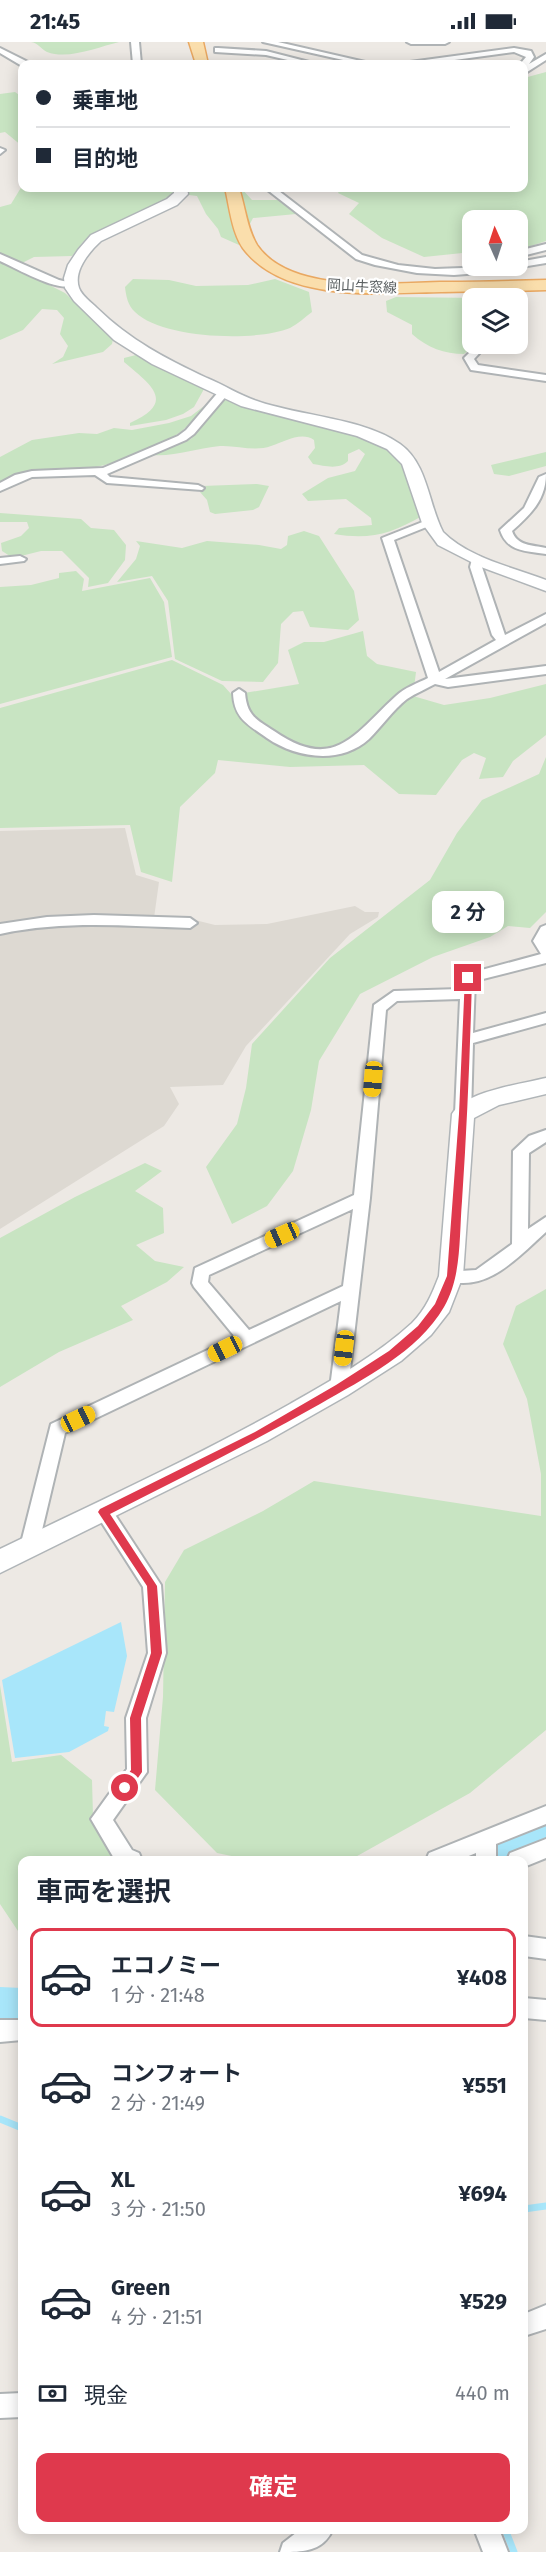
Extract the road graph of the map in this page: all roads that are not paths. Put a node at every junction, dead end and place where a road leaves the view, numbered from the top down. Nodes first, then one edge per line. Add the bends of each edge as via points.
1 (135, 42) edge
2 (196, 42) edge
3 (267, 42) edge
4 (411, 42) edge
5 (445, 42) edge
6 (220, 46) edge
7 (0, 50) edge
8 (546, 56) edge
9 (137, 60) edge
10 (201, 60) edge
11 (217, 60) edge
12 (295, 60) edge
13 (351, 60) edge
14 (440, 60) edge
15 (528, 60) edge
16 (18, 64) edge
17 (528, 68) edge
18 (181, 192) edge
19 (233, 192) edge
20 (275, 192) edge
21 (546, 247) edge
22 (528, 252) edge
23 (0, 257) edge
24 (546, 260) edge
25 (528, 263) edge
26 (462, 270) edge
27 (462, 272) edge
28 (453, 273) junction
29 (71, 284) junction
30 (546, 285) edge
31 (521, 288) edge
32 (462, 291) edge
33 (473, 354) edge
34 (546, 378) edge
35 (224, 392) junction
36 (98, 472) junction
37 (545, 477) edge
38 (0, 488) edge
39 (198, 488) dead end
40 (430, 522) junction
41 (546, 551) edge
42 (20, 559) dead end
43 (478, 559) junction
44 (0, 561) edge
45 (546, 586) edge
46 (546, 618) edge
47 (504, 641) junction
48 (546, 670) edge
49 (435, 680) junction
50 (238, 693) dead end
51 (190, 923) dead end
52 (0, 929) edge
53 (546, 930) edge
54 (546, 951) edge
55 (546, 958) edge
56 (467, 994) junction
57 (546, 1018) edge
58 (466, 1040) junction
59 (546, 1086) edge
60 (463, 1114) junction
61 (546, 1137) edge
62 (362, 1198) junction
63 (546, 1223) edge
64 (520, 1244) junction
65 (451, 1276) junction
66 (351, 1289) junction
67 (246, 1339) junction
68 (339, 1388) junction
69 (104, 1512) junction
70 (29, 1547) junction
71 (0, 1562) edge
72 (546, 1815) edge
73 (486, 1848) edge
74 (546, 1848) edge
75 (124, 1856) edge
76 (453, 1856) edge
77 (527, 1856) edge
78 (528, 1946) edge
79 (546, 1948) edge
80 (528, 2008) edge
81 (546, 2010) edge
82 (18, 2030) edge
83 (0, 2031) edge
84 (546, 2317) edge
85 (528, 2324) edge
86 (18, 2404) edge
87 (0, 2406) edge
88 (315, 2534) edge
89 (488, 2534) edge
90 (292, 2552) edge
91 (496, 2552) edge

1 - 9 street
2 - 10 main road
3 - 13 street
4 - 5 street
6 - 11 street
6 - 12 street
7 - 16 street
8 - 17 street
14 - 15 street via 514,50 528,53
18 - 29 street via 172,202 96,238 75,265
19 - 32 main road, 岡山牛窓線 via 251,247 274,268 317,283
20 - 28 street via 359,257 390,266
21 - 22 street
23 - 29 street via 57,284
24 - 25 street
26 - 28 street
27 - 28 street
29 - 35 street via 77,297 115,334
30 - 31 main road, 岡山牛窓線
33 - 34 street via 469,358 475,368
35 - 36 street via 182,438
35 - 40 street via 251,404 357,432 396,448 412,467
36 - 38 street via 32,474
36 - 39 street via 107,480
37 - 41 street via 533,511 506,530 509,539 520,547
40 - 43 street via 437,536
40 - 49 street via 388,538
42 - 44 street
43 - 45 street
43 - 47 street via 479,577 498,635
46 - 47 street
47 - 49 street
48 - 49 street via 448,683
49 - 50 street via 402,696 362,738 322,753 280,741 248,718 240,707
51 - 52 street via 62,919
53 - 54 street via 540,941
55 - 56 street via 468,978
56 - 58 street
56 - 62 street via 394,996 379,1008
57 - 58 street
58 - 60 street
59 - 60 street via 471,1108
60 - 65 street
61 - 64 street via 534,1140 521,1151
62 - 66 street
62 - 67 street via 201,1272 200,1283
63 - 64 street
64 - 65 street via 479,1275
65 - 68 street via 440,1305 422,1328 392,1354
66 - 67 street
66 - 68 street
67 - 70 street via 57,1429
68 - 69 street
69 - 70 street
69 - 75 street via 152,1586 156,1653 136,1718 136,1772 101,1819
70 - 71 street
72 - 73 street
73 - 76 street
74 - 77 street
78 - 79 street
80 - 81 street
82 - 83 street
84 - 85 street
86 - 87 street
88 - 90 street
89 - 91 street

